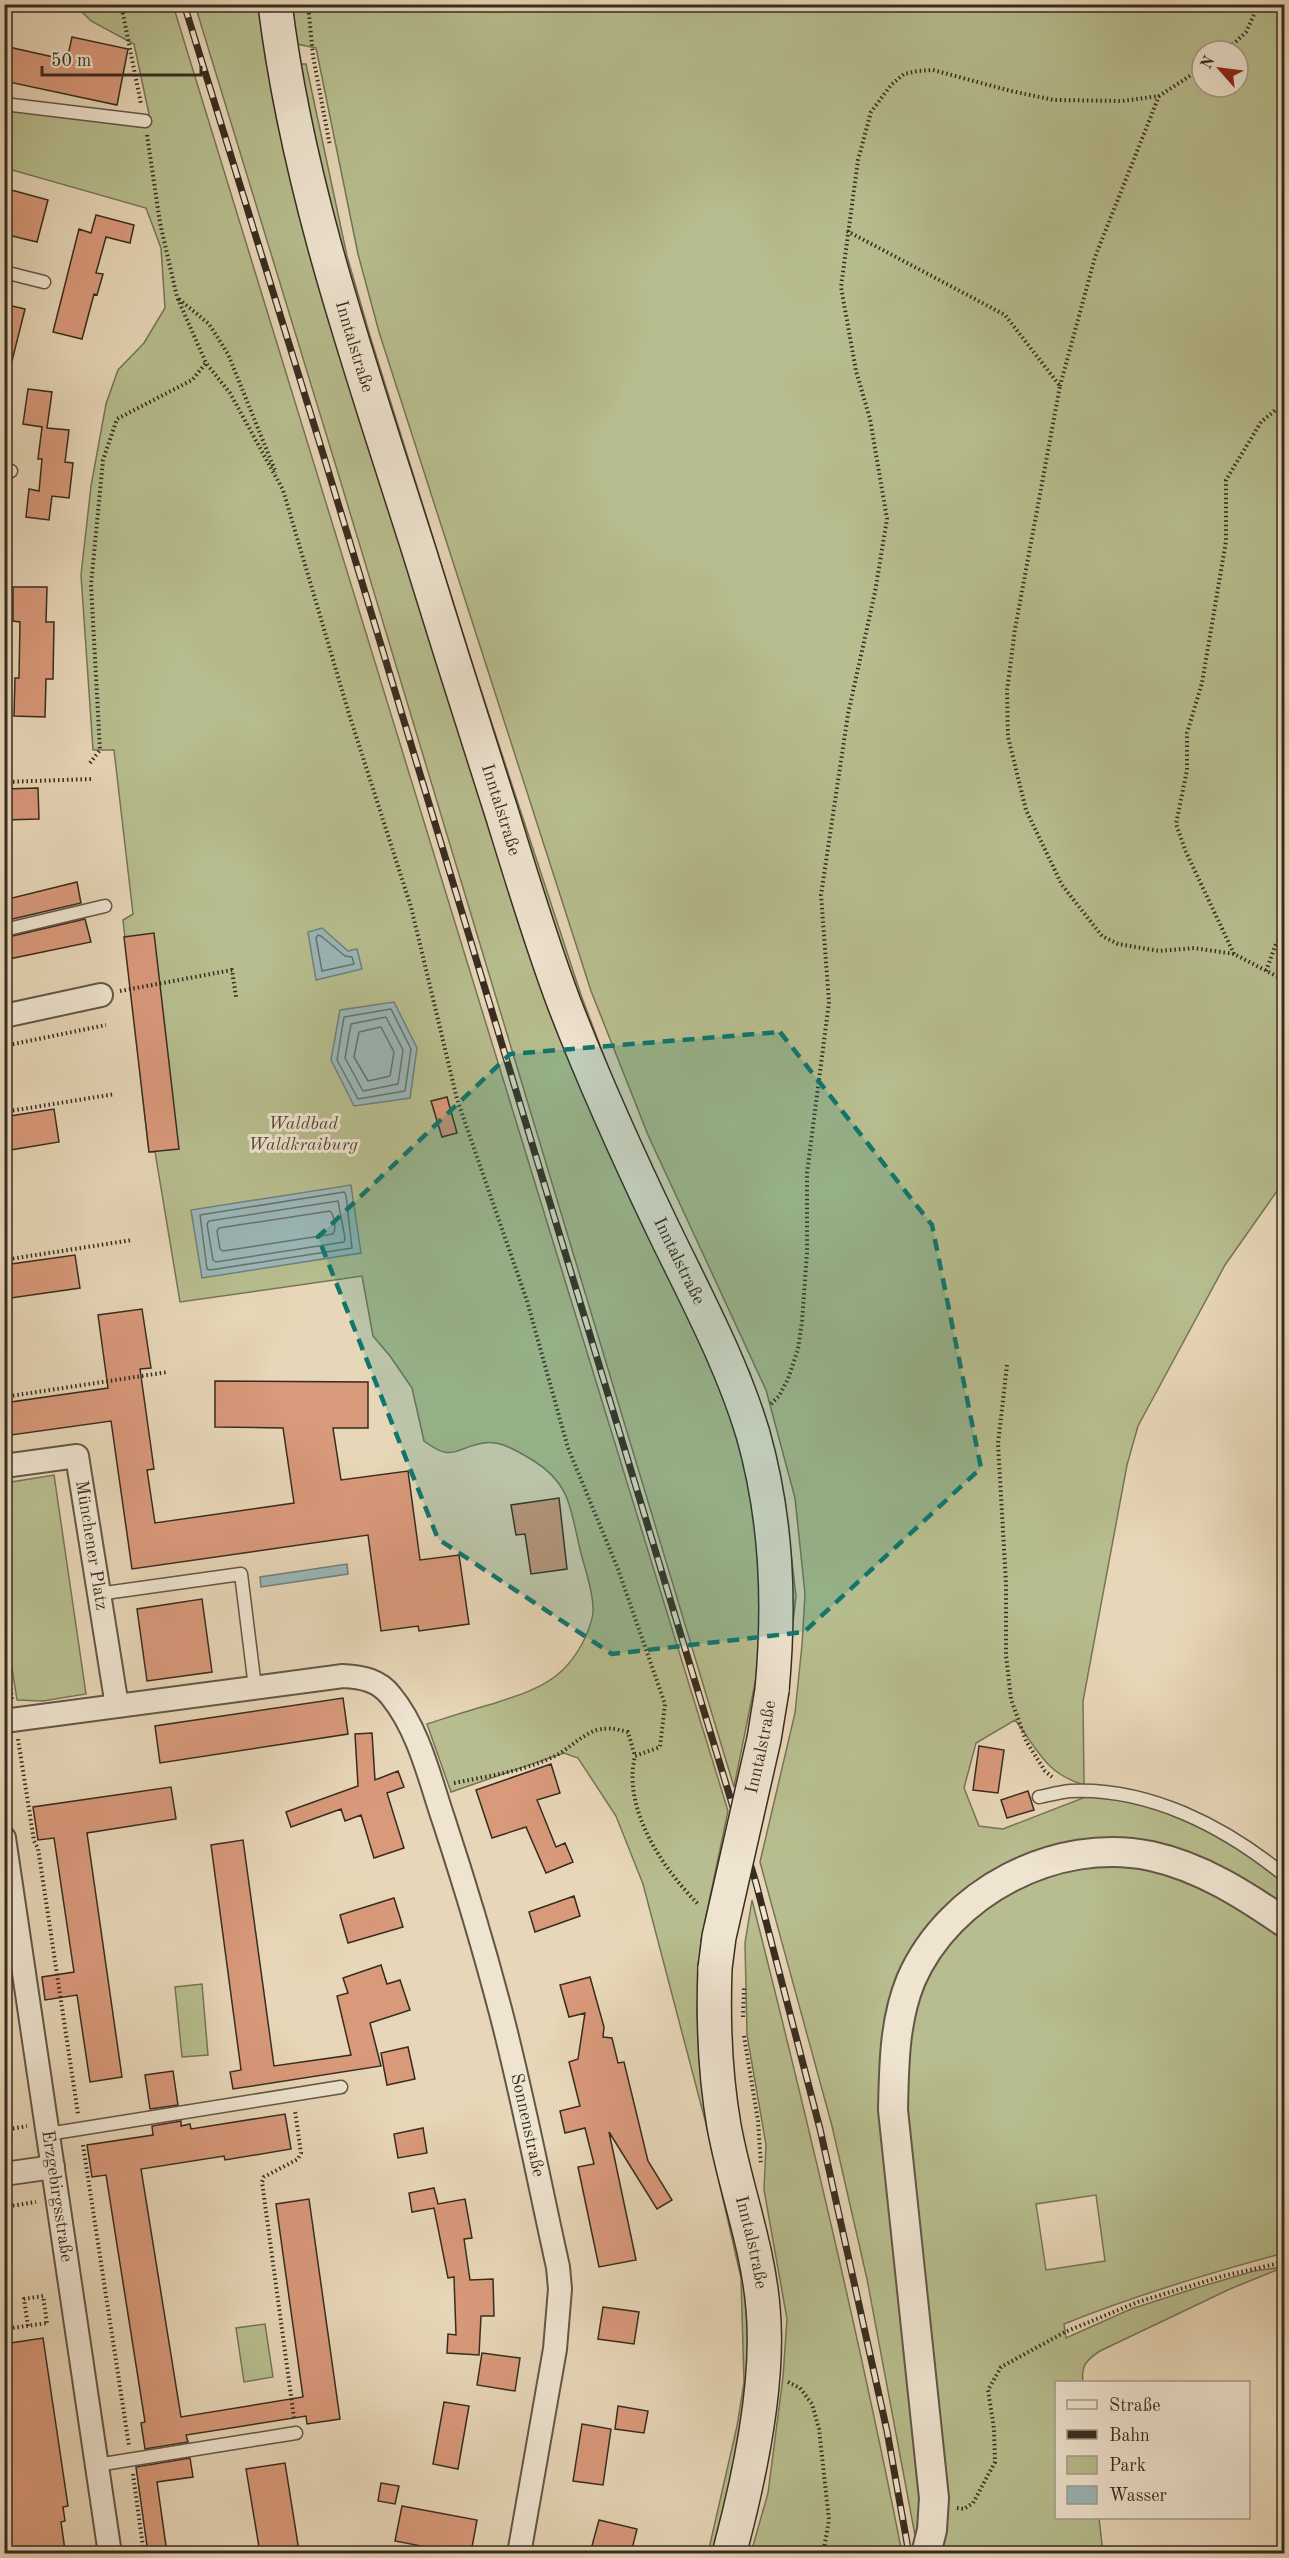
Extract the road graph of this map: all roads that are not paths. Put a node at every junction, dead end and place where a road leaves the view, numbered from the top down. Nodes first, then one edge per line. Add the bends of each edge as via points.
1 (275, 4) edge
2 (4, 104) edge
3 (145, 121) road end
4 (4, 272) edge
5 (44, 282) dead end
6 (105, 906) dead end
7 (4, 930) edge
8 (101, 995) road end
9 (4, 1016) edge
10 (4, 1466) edge
11 (98, 1594) junction
12 (255, 1687) junction
13 (117, 1706) junction
14 (10, 1720) edge
15 (1039, 1797) dead end
16 (5, 1846) edge
17 (1284, 1875) edge
18 (1284, 1922) edge
19 (341, 2087) dead end
20 (48, 2134) junction
21 (53, 2167) junction
22 (4, 2174) edge
23 (297, 2433) road end
24 (97, 2465) junction
25 (110, 2553) edge
26 (519, 2553) edge
27 (729, 2553) edge
28 (926, 2553) edge

1 - 27 main road, Inntalstraße, bridge via 300,142 351,338 533,911 596,1085 709,1323 754,1437 769,1508 776,1561 772,1690 721,1926 713,2011 724,2128 760,2276 764,2339 760,2403
2 - 3 lane
4 - 5 lane
6 - 7 lane
8 - 9 street
10 - 11 street, Münchener Platz via 77,1456
11 - 12 lane via 241,1574
11 - 13 street, Münchener Platz
12 - 13 street
12 - 26 street, Sonnenstraße via 343,1676 357,1676 383,1687 412,1730 482,1944 502,2016 560,2289 555,2349
13 - 14 street
15 - 17 lane via 1069,1791 1097,1792 1179,1810 1222,1832
16 - 20 street, Erzgebirgsstraße
18 - 28 street via 1241,1893 1197,1871 1134,1853 1096,1854 1045,1863 1008,1878 959,1916 925,1955 902,2006 893,2110 934,2498
19 - 20 lane
20 - 21 street, Erzgebirgsstraße
21 - 22 street
21 - 24 street, Erzgebirgsstraße
23 - 24 lane
24 - 25 street, Erzgebirgsstraße

